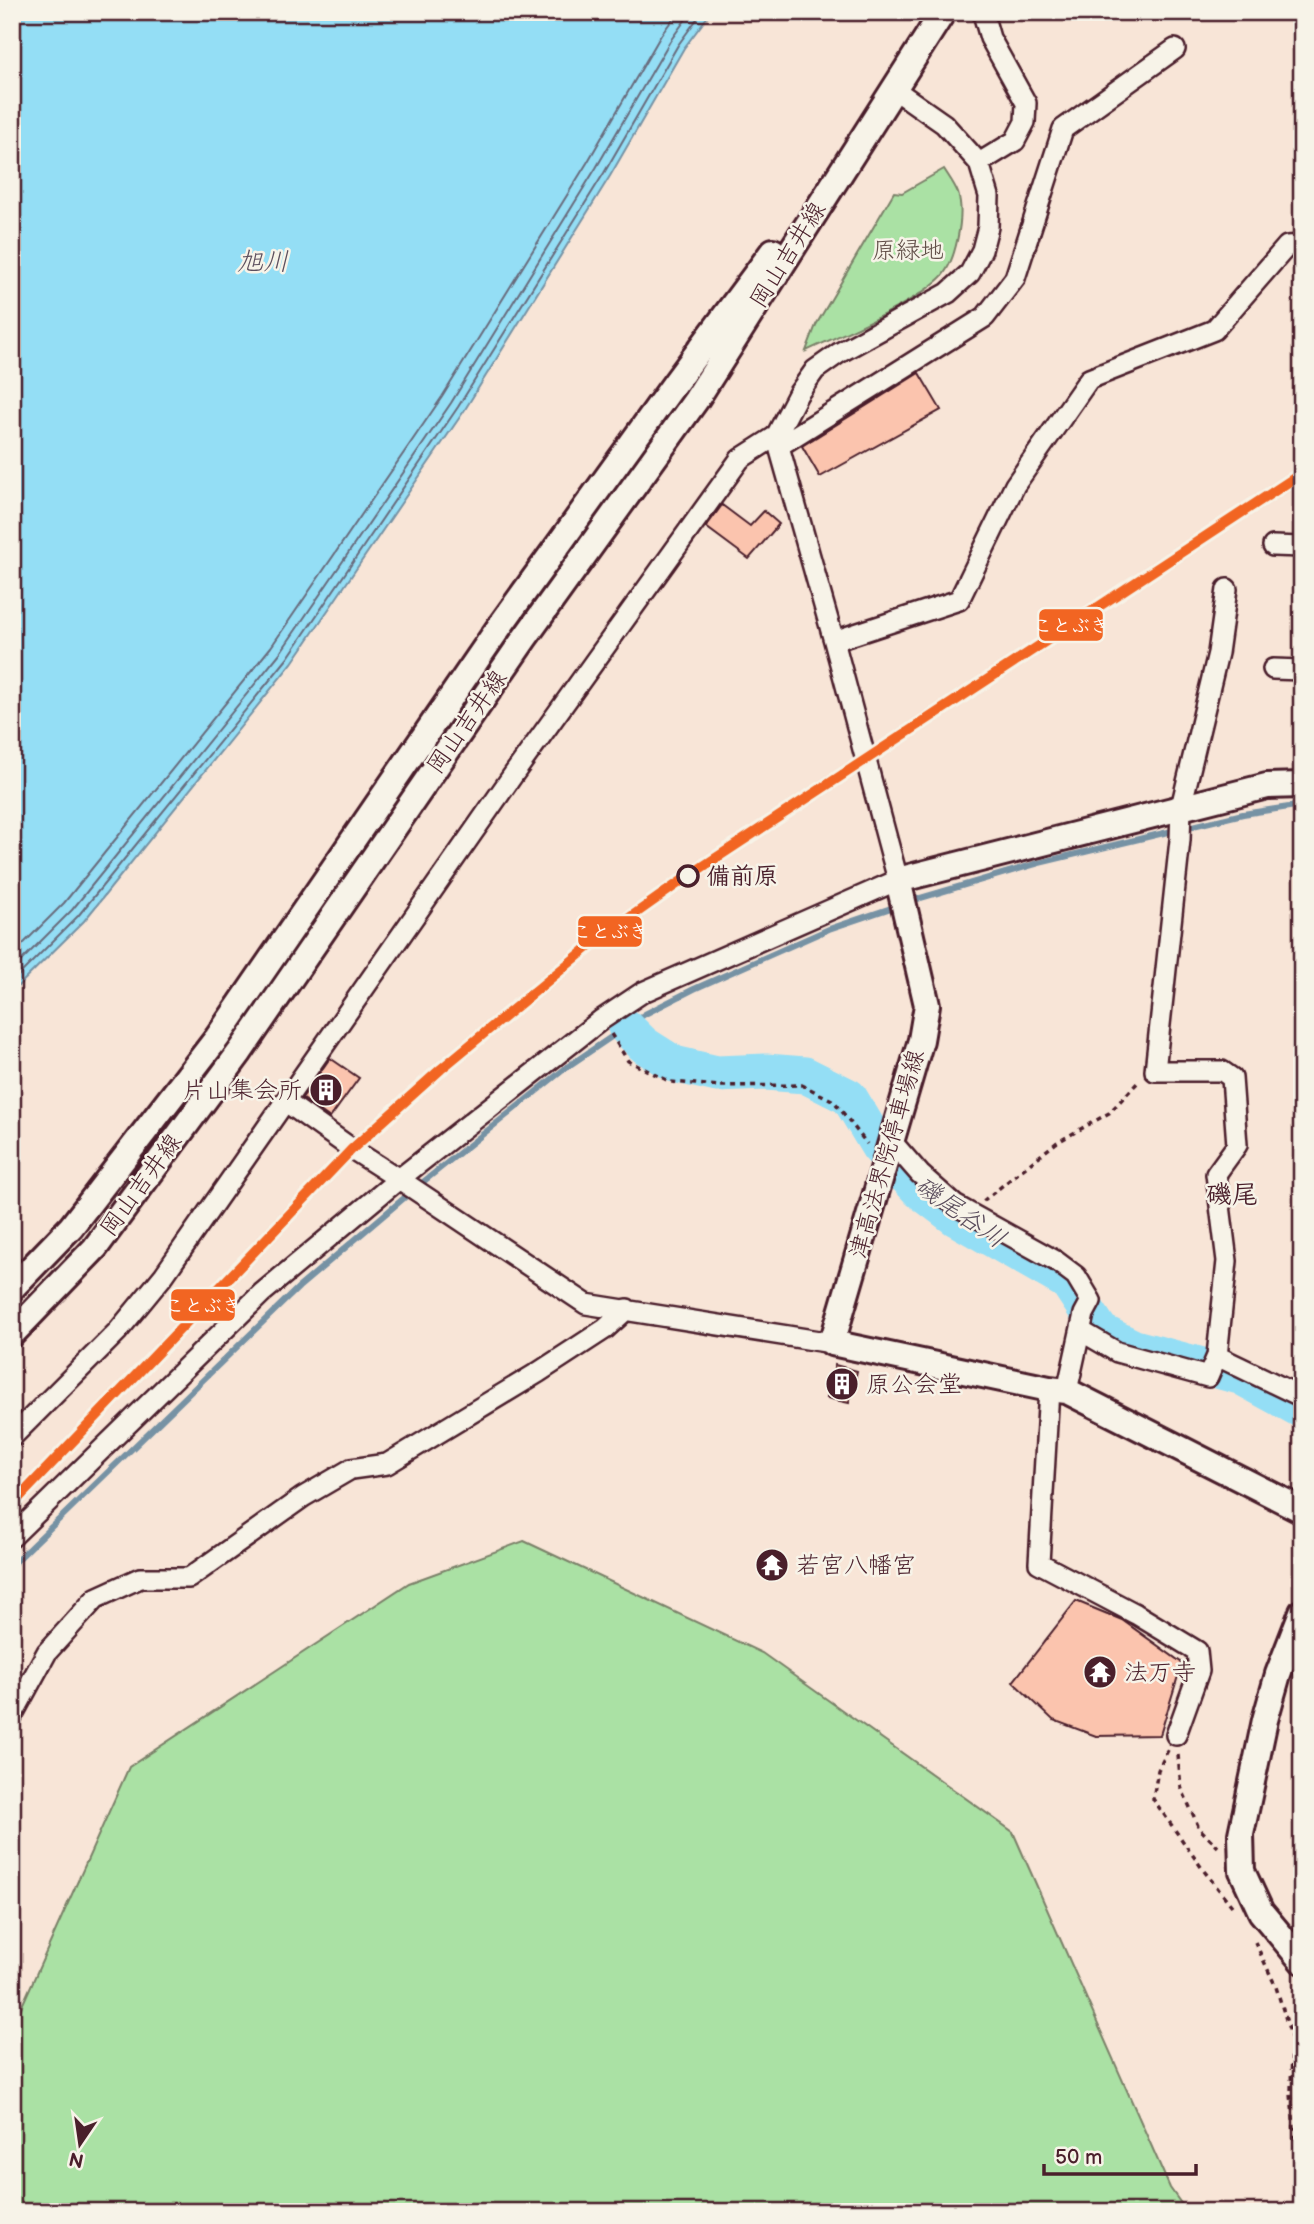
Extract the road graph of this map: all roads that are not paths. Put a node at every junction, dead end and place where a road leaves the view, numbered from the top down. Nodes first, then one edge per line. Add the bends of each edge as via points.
1 (943, 12) edge
2 (986, 12) edge
3 (1175, 49) dead end
4 (894, 89) junction
5 (979, 163) junction
6 (1302, 245) edge
7 (778, 441) junction
8 (1273, 546) dead end
9 (1302, 548) edge
10 (1227, 589) dead end
11 (834, 641) junction
12 (1273, 669) dead end
13 (1302, 670) edge
14 (1302, 785) edge
15 (1180, 823) junction
16 (902, 894) junction
17 (286, 1102) junction
18 (888, 1152) junction
19 (409, 1186) junction
20 (12, 1288) edge
21 (626, 1309) junction
22 (1085, 1317) junction
23 (12, 1334) edge
24 (832, 1343) junction
25 (1214, 1364) junction
26 (1058, 1390) junction
27 (1302, 1397) edge
28 (12, 1437) edge
29 (1302, 1510) edge
30 (12, 1537) edge
31 (1302, 1612) edge
32 (12, 1716) edge
33 (1176, 1735) road end
34 (1302, 1961) edge

1 - 4 main road, 岡山吉井線
2 - 5 street via 990,38 1026,103 1025,122 1015,141
3 - 7 street via 1063,129 1015,278 985,317
4 - 5 street via 944,124
4 - 20 main road, 岡山吉井線 via 502,623 217,1038 71,1227
4 - 23 main road, 岡山吉井線 via 696,400 524,639 240,1052 95,1248
5 - 7 street via 989,196 988,227 970,273 948,293 815,370 798,394
6 - 11 street via 1287,246 1214,330 1089,379 1015,485 959,600
7 - 11 street
7 - 17 street via 740,459
8 - 9 street
10 - 15 street via 1218,653
11 - 16 street
12 - 13 street
14 - 15 main road via 1267,786
15 - 16 main road
15 - 25 street via 1155,1071 1222,1071 1232,1077 1237,1145 1216,1174 1227,1261
16 - 18 main road, 津高法界院停車場線 via 927,1005
16 - 19 street via 643,992 601,1020
17 - 19 street
17 - 28 street via 164,1275 118,1331
18 - 22 street via 967,1213 1076,1276 1091,1301
18 - 24 main road, 津高法界院停車場線
19 - 21 street via 586,1304
19 - 30 street via 262,1293
21 - 24 street
21 - 32 street via 605,1329 387,1464 351,1469 303,1496 189,1578 139,1577 96,1598 47,1652
22 - 25 street via 1117,1352 1208,1377
22 - 26 street
24 - 26 main road
25 - 27 street
26 - 29 main road
26 - 33 street via 1040,1563 1197,1651 1199,1671
31 - 34 main road via 1265,1720 1241,1834 1242,1871 1261,1912

